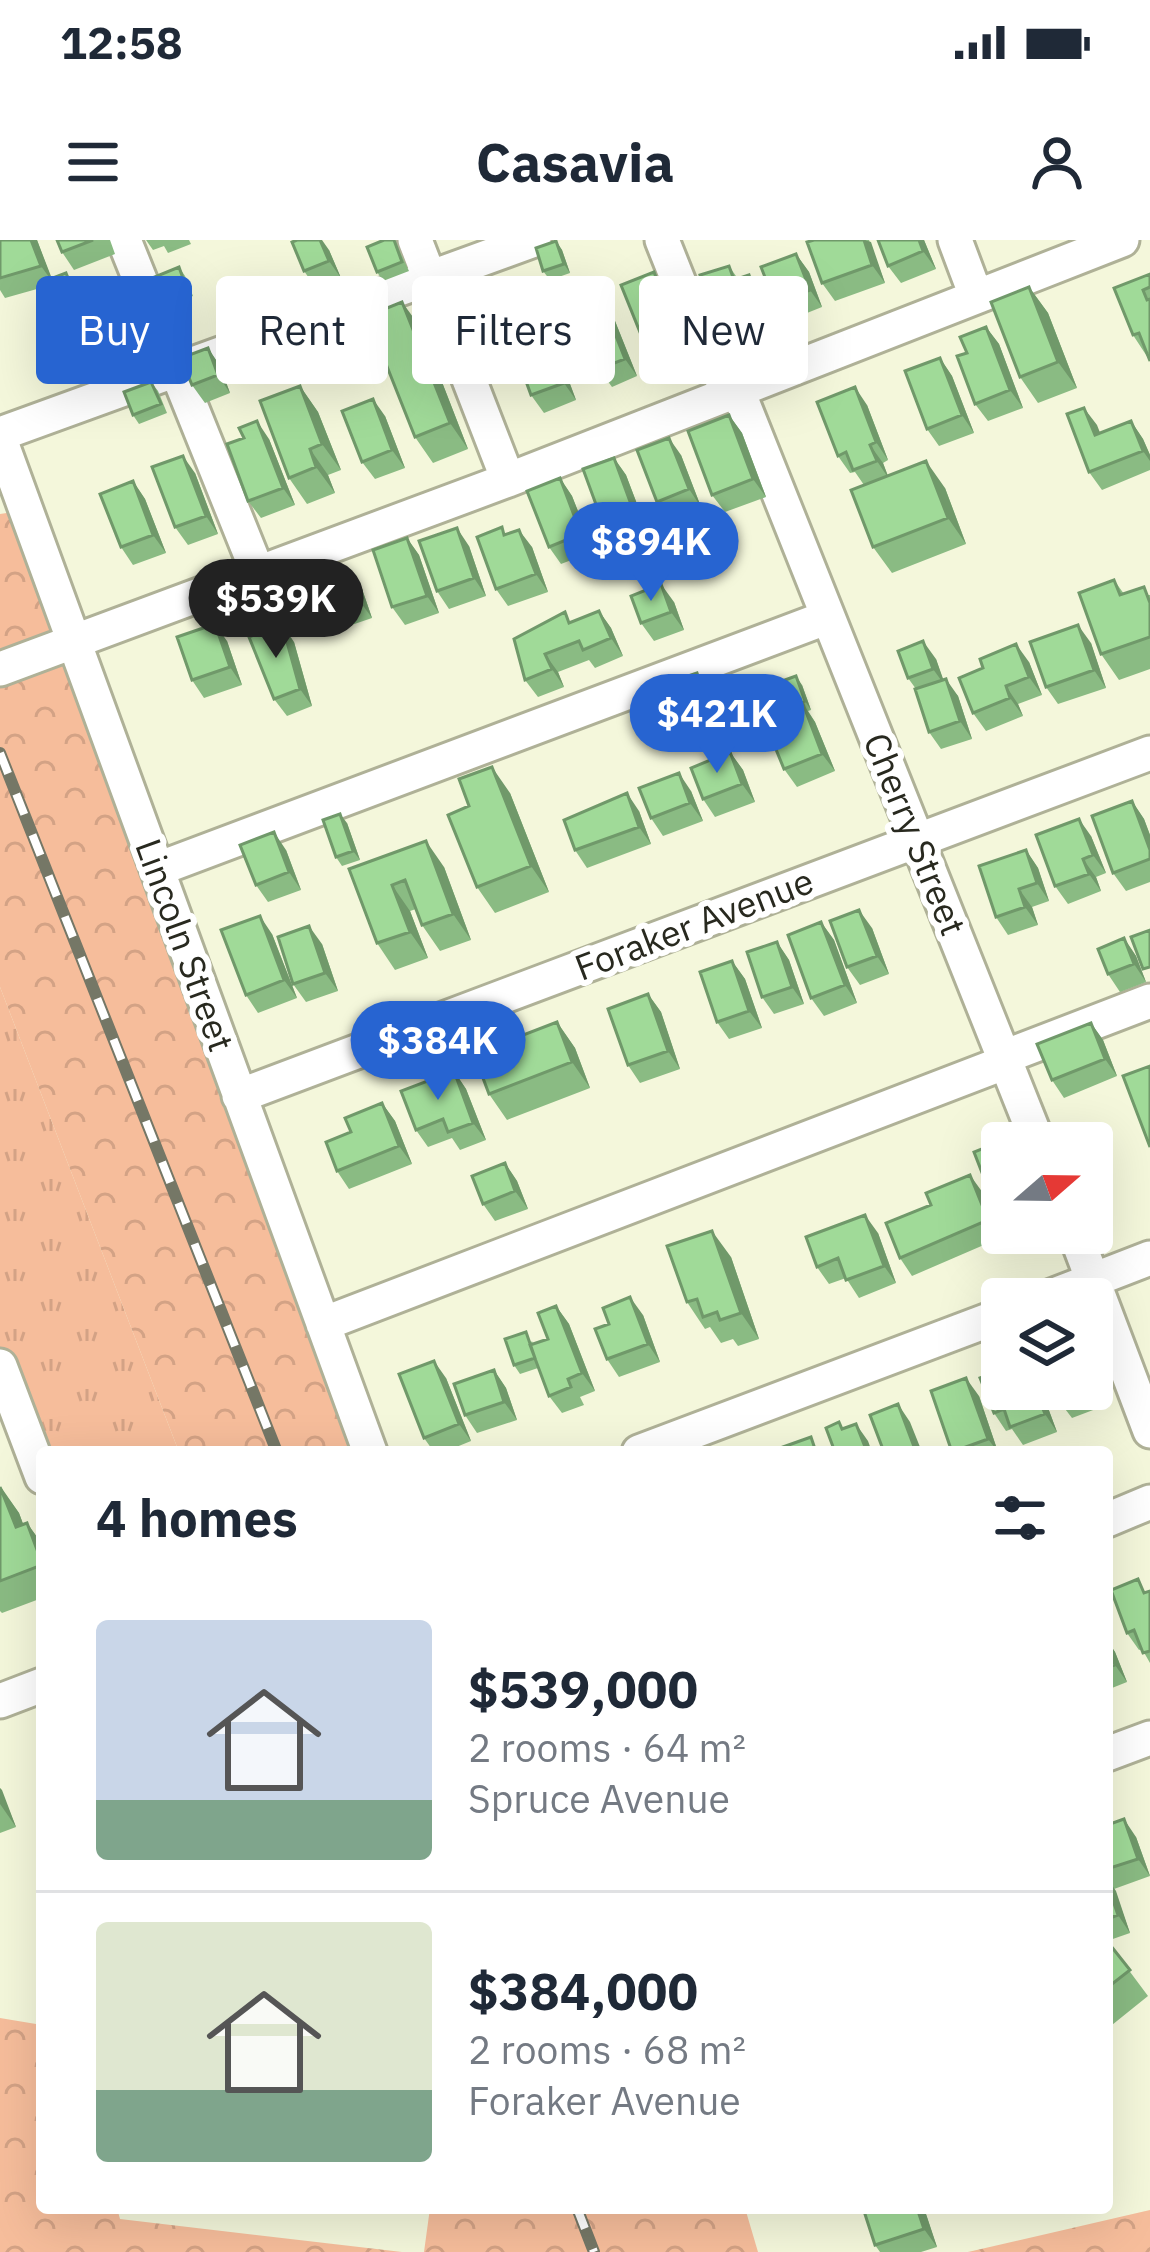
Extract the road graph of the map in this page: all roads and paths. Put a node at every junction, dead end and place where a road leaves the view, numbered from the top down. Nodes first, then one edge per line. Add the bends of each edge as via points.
1 (124, 240) edge
2 (415, 240) edge
3 (534, 240) edge
4 (662, 240) edge
5 (955, 240) edge
6 (1122, 240) edge
7 (138, 276) edge
8 (428, 276) edge
9 (440, 276) edge
10 (412, 287) edge
11 (976, 296) junction
12 (192, 367) edge
13 (144, 384) edge
14 (182, 384) edge
15 (471, 384) edge
16 (738, 391) junction
17 (0, 436) edge
18 (508, 480) junction
19 (258, 573) junction
20 (828, 617) junction
21 (75, 640) junction
22 (0, 669) edge
23 (1150, 753) edge
24 (917, 840) junction
25 (158, 869) junction
26 (1150, 1001) edge
27 (1005, 1059) junction
28 (239, 1096) junction
29 (1030, 1122) edge
30 (1150, 1258) edge
31 (1099, 1278) edge
32 (322, 1324) junction
33 (981, 1324) edge
34 (1113, 1331) edge
35 (0, 1366) edge
36 (1150, 1431) edge
37 (694, 1442) edge
38 (368, 1446) edge
39 (36, 1461) edge
40 (1150, 1502) edge
41 (1113, 1517) edge
42 (36, 1687) edge
43 (0, 1701) edge
44 (1150, 1738) edge
45 (1113, 1752) edge

1 - 7 street
2 - 8 street
3 - 9 street
4 - 16 street, Cherry Street via 713,368
5 - 11 street
6 - 11 street
10 - 12 street
11 - 16 street
13 - 17 street
14 - 19 street
15 - 18 street
16 - 18 street
16 - 20 street, Cherry Street
17 - 21 street, Lincoln Street
18 - 19 street
19 - 21 street
20 - 24 street, Cherry Street
20 - 25 street
21 - 22 street
21 - 25 street, Lincoln Street
23 - 24 street, Foraker Avenue
24 - 27 street, Cherry Street
24 - 28 street, Foraker Avenue
25 - 28 street, Lincoln Street
26 - 27 street
27 - 29 street, Cherry Street
27 - 32 street
28 - 32 street, Lincoln Street
30 - 31 street
32 - 38 street, Lincoln Street
33 - 37 street
34 - 36 street
35 - 39 street
40 - 41 street
42 - 43 street
44 - 45 street

